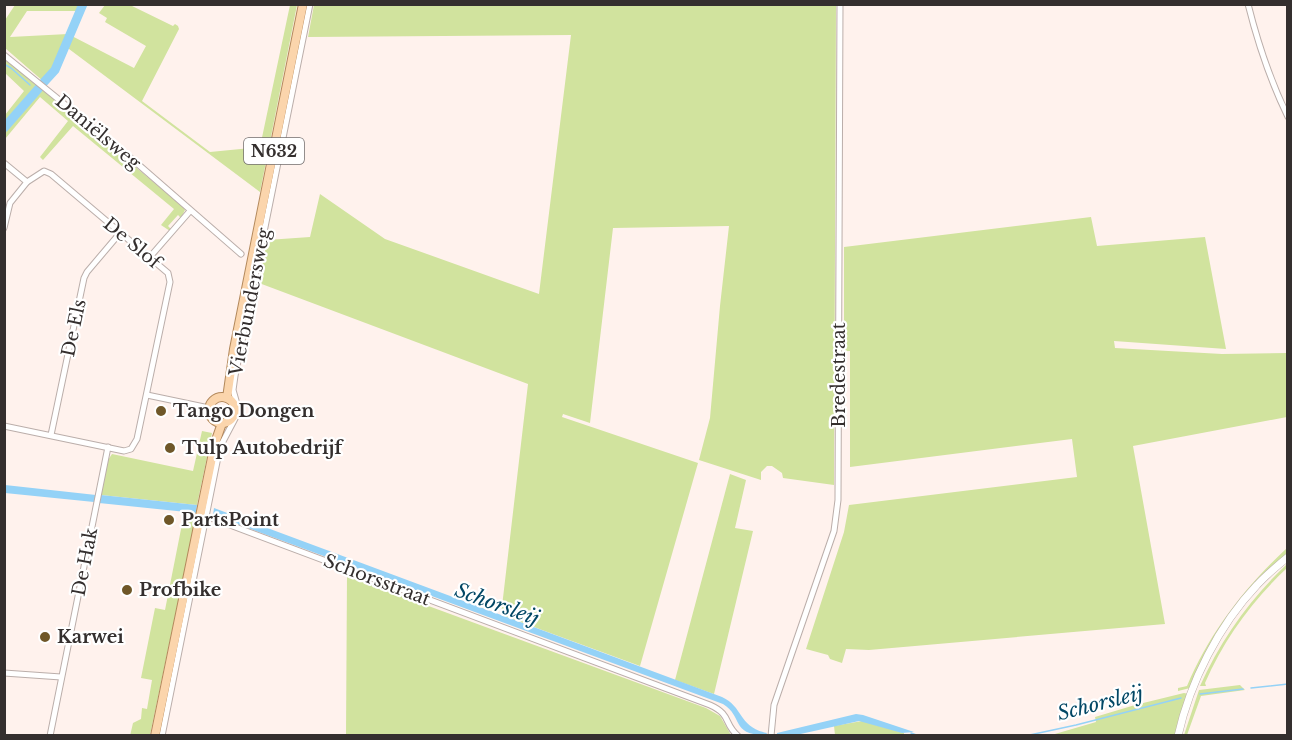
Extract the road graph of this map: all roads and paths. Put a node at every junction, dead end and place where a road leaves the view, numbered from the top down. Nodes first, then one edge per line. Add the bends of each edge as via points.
1 (303, 4) edge
2 (310, 4) edge
3 (840, 4) edge
4 (1248, 4) edge
5 (297, 52) junction
6 (4, 56) edge
7 (1287, 117) edge
8 (4, 163) edge
9 (27, 182) junction
10 (190, 211) junction
11 (4, 228) edge
12 (120, 232) junction
13 (241, 254) dead end
14 (149, 258) junction
15 (237, 350) junction
16 (147, 395) junction
17 (224, 398) junction
18 (209, 408) junction
19 (218, 422) junction
20 (4, 426) edge
21 (51, 435) junction
22 (108, 447) junction
23 (206, 516) junction
24 (1287, 557) edge
25 (175, 656) junction
26 (4, 673) edge
27 (62, 677) junction
28 (50, 735) edge
29 (155, 735) edge
30 (162, 735) edge
31 (738, 735) edge
32 (771, 735) edge
33 (1178, 735) edge

1 - 5 main road, Vierbundersweg / N632
2 - 5 street, Vierbundersweg
3 - 32 street, Bredestraat via 838,500 834,531 774,705
4 - 7 street via 1273,87
5 - 15 main road, Vierbundersweg / N632
6 - 10 street, Daniëlsweg
8 - 9 street
9 - 11 street via 10,203
9 - 12 street, De Slof via 44,171 51,174
10 - 13 street, Daniëlsweg
10 - 14 street
12 - 14 street, De Slof
12 - 21 street, De Els via 84,278
14 - 16 street, De Slof via 168,273 170,282
15 - 17 main road, Vierbundersweg / N632
15 - 23 street, Vierbundersweg via 233,390 239,411 220,447
16 - 18 street
16 - 22 street, De Slof via 134,445 124,451
17 - 18 main road, N632 via 213,400
17 - 19 main road, N632 via 233,404 234,413 230,420
18 - 19 main road
19 - 25 main road, Vierbundersweg / N632
20 - 21 street, De Slof
21 - 22 street, De Slof
22 - 27 street, De Hak
23 - 25 street, Vierbundersweg
23 - 31 street, Schorsstraat via 710,705 725,714
24 - 33 main road via 1256,586 1212,648 1192,690
25 - 29 main road, Vierbundersweg / N632
25 - 30 street, Vierbundersweg
26 - 27 street
27 - 28 street, De Hak

